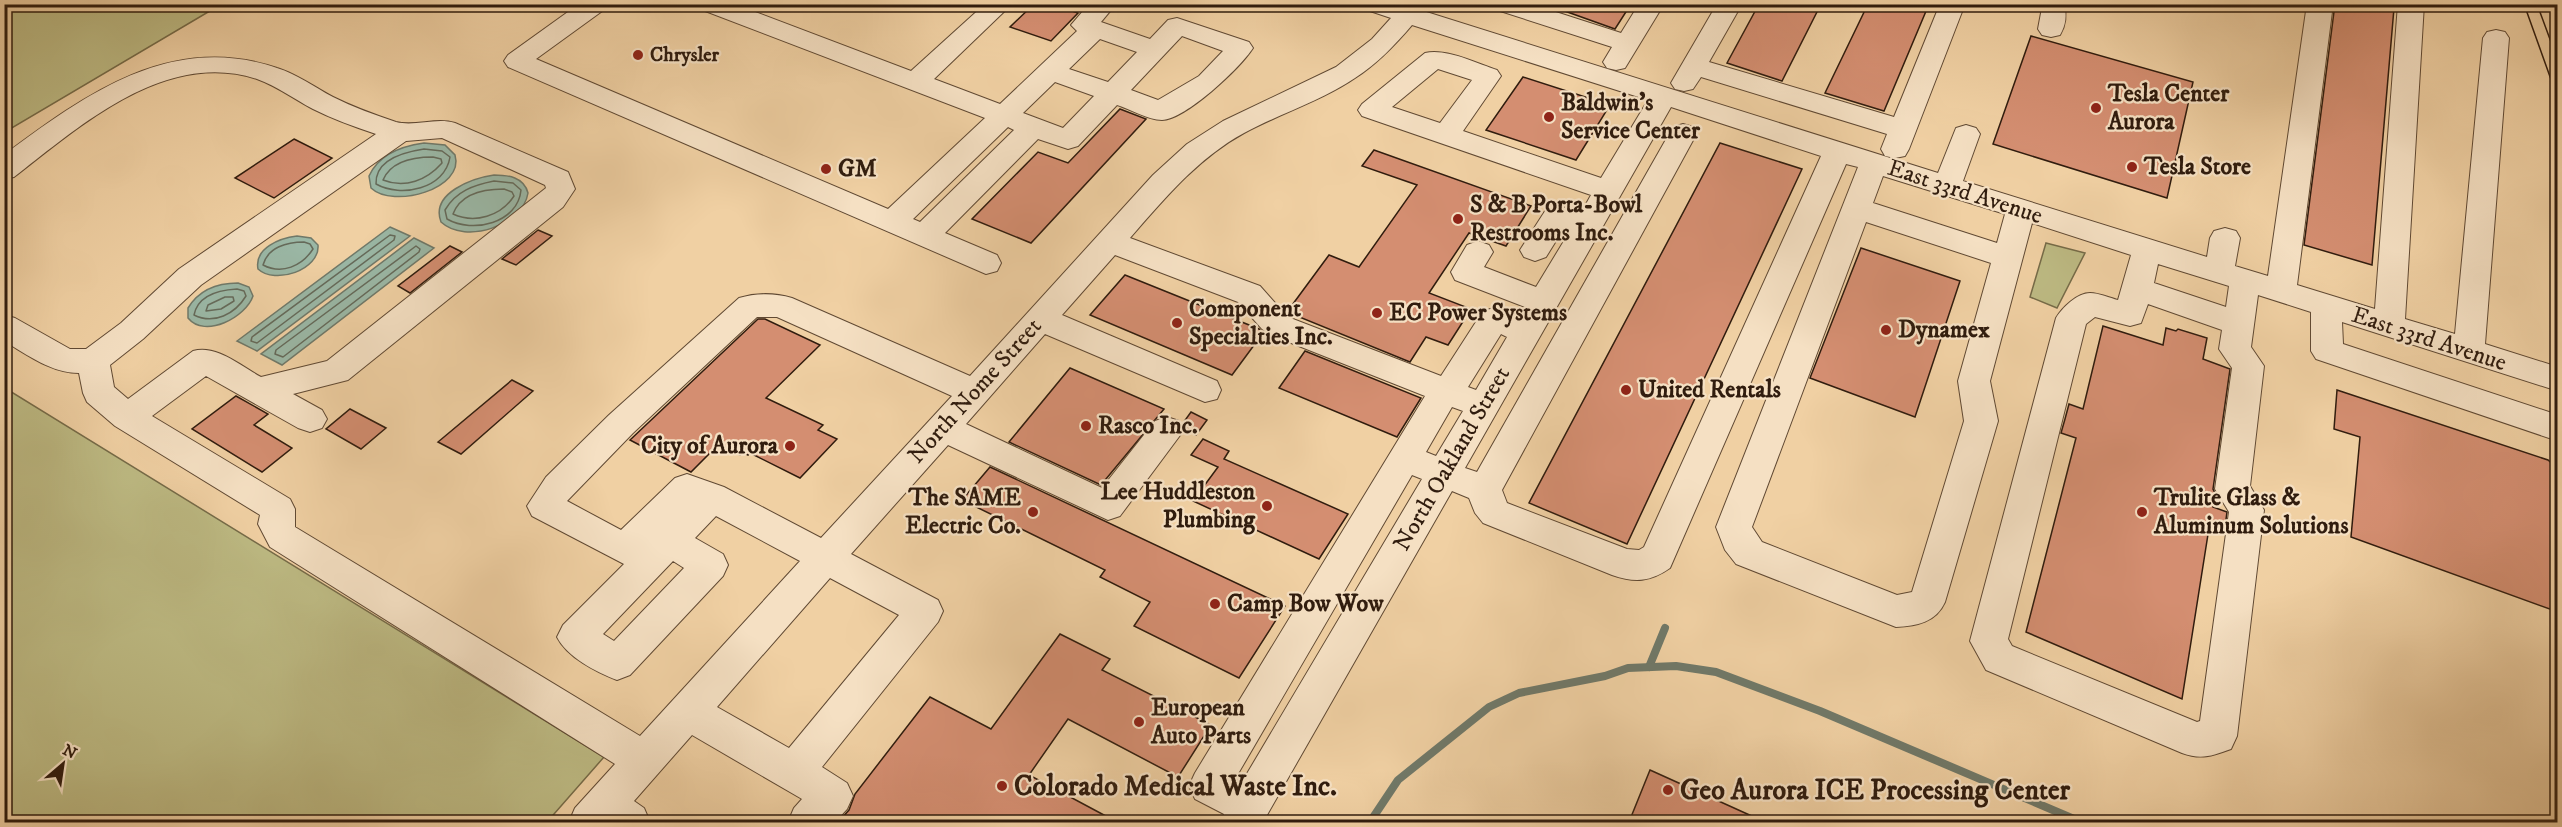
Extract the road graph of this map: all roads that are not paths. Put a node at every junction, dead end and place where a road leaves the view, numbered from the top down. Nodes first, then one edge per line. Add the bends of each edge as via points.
1 (596, 4) edge
2 (709, 4) edge
3 (784, 4) edge
4 (1000, 4) edge
5 (1373, 4) edge
6 (1463, 4) edge
7 (1503, 4) edge
8 (1652, 4) edge
9 (1730, 4) edge
10 (1953, 4) edge
11 (2320, 4) edge
12 (2411, 4) edge
13 (1407, 15) junction
14 (1100, 17) edge
15 (759, 24) junction
16 (1446, 28) junction
17 (2496, 38) dead end
18 (1628, 43) junction
19 (1155, 49) junction
20 (1694, 66) junction
21 (1050, 71) junction
22 (1605, 78) junction
23 (914, 82) junction
24 (1113, 94) junction
25 (1668, 98) junction
26 (1004, 115) junction
27 (1034, 127) junction
28 (1903, 129) junction
29 (399, 132) junction
30 (1683, 133) dead end
31 (1966, 134) dead end
32 (1446, 135) dead end
33 (1837, 152) junction
34 (1630, 154) junction
35 (1881, 165) junction
36 (1665, 166) junction
37 (4, 170) edge
38 (1947, 186) junction
39 (1609, 191) junction
40 (1858, 208) junction
41 (2021, 210) junction
42 (892, 222) junction
43 (1586, 230) junction
44 (924, 236) junction
45 (2225, 238) dead end
46 (1109, 242) junction
47 (1620, 247) junction
48 (2146, 249) junction
49 (1535, 250) dead end
50 (1478, 252) dead end
51 (2006, 257) junction
52 (986, 263) dead end
53 (2232, 276) junction
54 (2138, 289) junction
55 (2281, 292) junction
56 (2326, 306) junction
57 (1534, 318) junction
58 (1040, 319) junction
59 (2238, 323) junction
60 (4, 326) edge
61 (2389, 326) junction
62 (1571, 336) junction
63 (2469, 351) junction
64 (93, 360) junction
65 (2558, 380) edge
66 (258, 390) junction
67 (1205, 390) dead end
68 (975, 392) junction
69 (1443, 398) junction
70 (1479, 413) junction
71 (127, 417) junction
72 (310, 419) dead end
73 (942, 428) junction
74 (2558, 428) edge
75 (1167, 430) dead end
76 (1516, 435) junction
77 (1406, 458) junction
78 (1444, 473) junction
79 (1485, 490) junction
80 (712, 497) junction
81 (669, 541) dead end
82 (826, 558) junction
83 (689, 710) junction
84 (644, 760) junction
85 (794, 772) junction
86 (1246, 815) edge
87 (608, 816) edge
88 (808, 822) edge

1 - 42 street via 517,60
2 - 15 street
3 - 15 street
4 - 23 street
5 - 13 street, East 33rd Avenue
6 - 16 street
7 - 18 street
8 - 18 street
9 - 20 street, North Oakland Street
10 - 28 street
11 - 55 street
12 - 61 street
13 - 16 street, East 33rd Avenue
13 - 46 street, North Nome Street via 1380,45 1345,73 1233,127 1197,151
14 - 19 street
14 - 21 street
15 - 23 street
16 - 22 street, East 33rd Avenue
17 - 63 street
18 - 22 street
19 - 24 street
19 - 24 street via 1177,26 1240,48 1208,82 1161,111
20 - 25 street, North Oakland Street
20 - 28 street
21 - 24 street
21 - 26 street
22 - 25 street, East 33rd Avenue
23 - 26 street
24 - 27 street via 1068,140
25 - 33 street, East 33rd Avenue
25 - 34 street, North Oakland Street
26 - 27 street
26 - 42 street
27 - 44 street
28 - 35 street
29 - 37 street via 325,104 266,72 199,63 121,90
29 - 64 street via 190,277 132,331
29 - 66 street via 445,129 558,179 561,189 553,200 337,371
30 - 36 street
31 - 38 street
32 - 39 street
33 - 35 street, East 33rd Avenue
33 - 79 street via 1657,556 1644,566 1625,564 1495,513 1487,503
34 - 36 street
34 - 39 street, North Oakland Street
35 - 38 street, East 33rd Avenue
35 - 40 street
36 - 47 street
38 - 41 street, East 33rd Avenue
39 - 43 street, North Oakland Street
40 - 51 street
40 - 51 street via 1734,527 1738,540 1749,553 1896,612 1913,610 1927,602 1981,421 1974,381
41 - 48 street, East 33rd Avenue
41 - 51 street
42 - 44 street
43 - 47 street
43 - 49 street via 1557,215
43 - 57 street, North Oakland Street
44 - 52 street
45 - 53 street
46 - 58 street, North Nome Street
46 - 69 street via 1249,294 1282,327
47 - 62 street
48 - 53 street, East 33rd Avenue
48 - 54 street
50 - 57 street via 1466,272
53 - 55 street, East 33rd Avenue
53 - 59 street
54 - 59 street
54 - 59 street via 2130,315 2090,304 2072,318 1989,641 2000,658 2196,740 2217,736 2247,510 2232,489 2248,366 2235,349
55 - 56 street, East 33rd Avenue
56 - 61 street, East 33rd Avenue
56 - 74 street via 2327,351
57 - 62 street
57 - 69 street via 1494,319
57 - 70 street, North Oakland Street
58 - 67 street
58 - 68 street, North Nome Street
60 - 64 street via 65,360
61 - 63 street, East 33rd Avenue
62 - 76 street
63 - 65 street, East 33rd Avenue
64 - 71 street via 99,393
66 - 71 street via 204,360
66 - 72 street
68 - 73 street, North Nome Street
68 - 80 street via 781,306 750,306 621,424 544,506 625,549 687,488
69 - 70 street
69 - 77 street
70 - 76 street
70 - 78 street, North Oakland Street
71 - 84 street via 278,509 276,524 282,537
73 - 75 street via 1107,506
73 - 82 street, North Nome Street
76 - 79 street
77 - 78 street
77 - 86 street via 1209,786
78 - 79 street
78 - 86 street, North Oakland Street
80 - 81 street
80 - 82 street
82 - 83 street, North Nome Street
82 - 85 street via 925,611
83 - 84 street, North Nome Street
83 - 85 street
84 - 87 street, North Nome Street
85 - 88 street via 833,796

